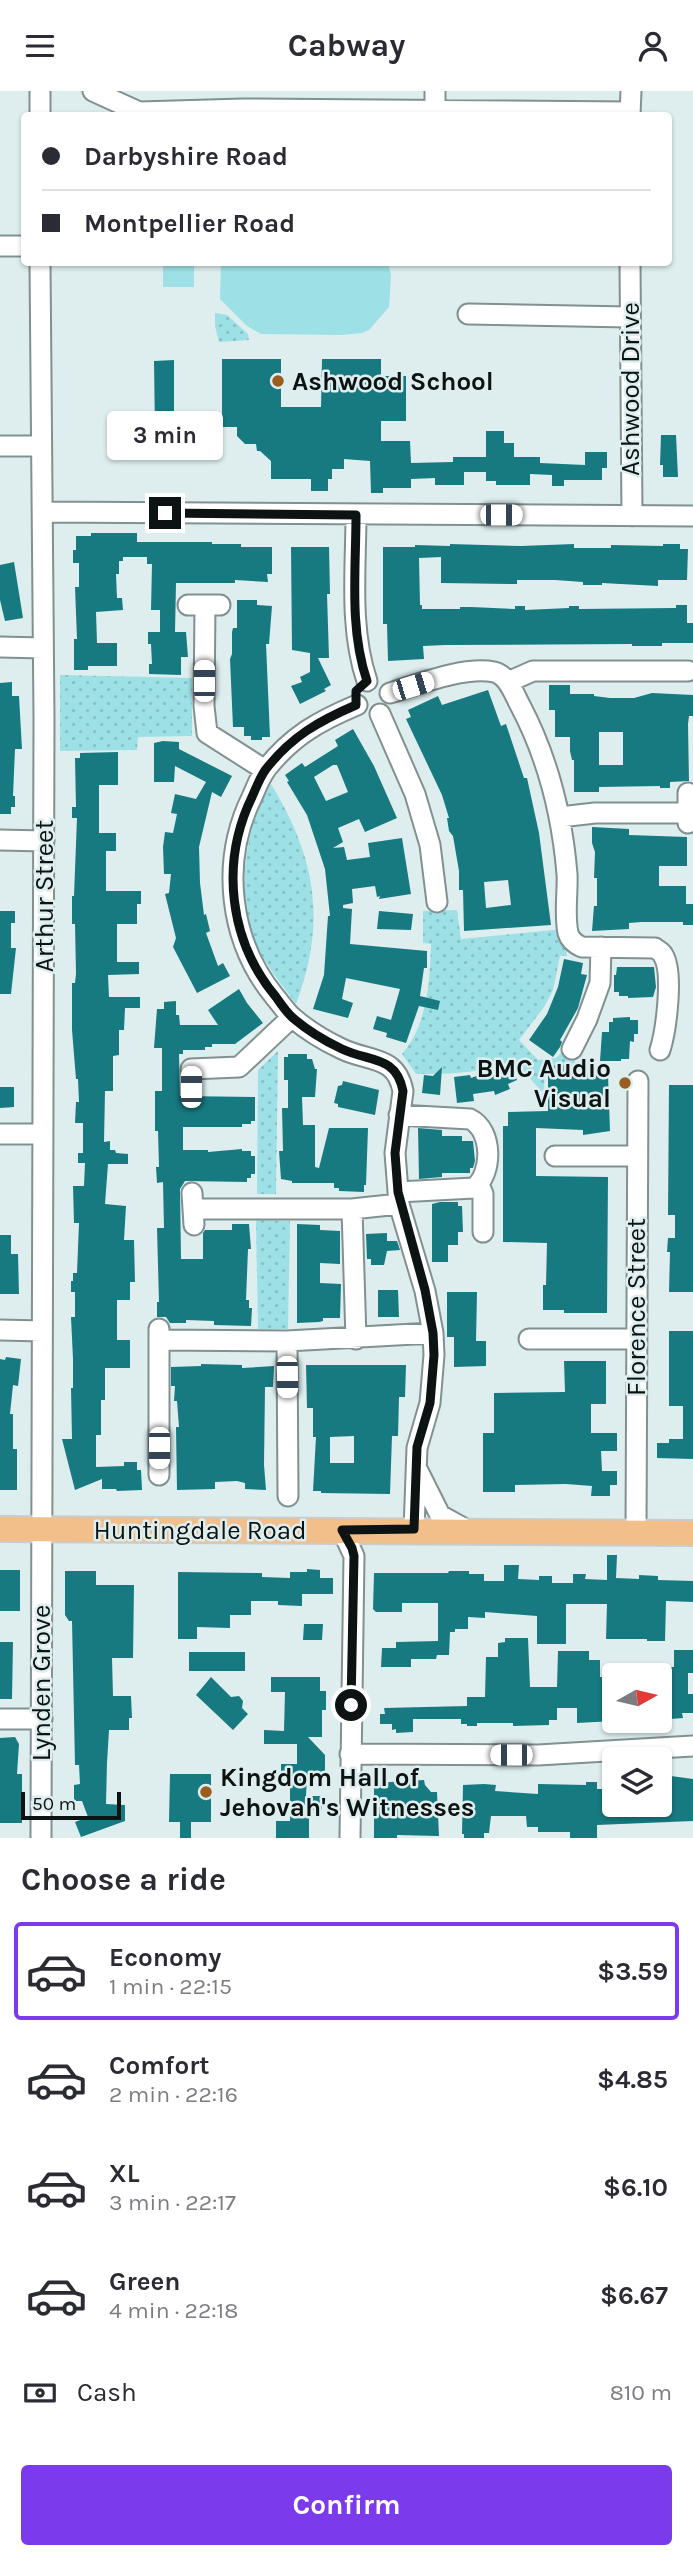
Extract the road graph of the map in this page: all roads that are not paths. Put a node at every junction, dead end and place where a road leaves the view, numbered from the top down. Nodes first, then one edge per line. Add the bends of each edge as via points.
1 (40, 91) edge
2 (93, 91) edge
3 (435, 91) edge
4 (631, 91) edge
5 (243, 100) edge
6 (40, 112) edge
7 (435, 112) joint
8 (630, 112) edge
9 (0, 246) edge
10 (21, 246) edge
11 (40, 266) edge
12 (630, 266) edge
13 (468, 314) dead end
14 (629, 317) junction
15 (0, 446) edge
16 (41, 446) junction
17 (43, 512) junction
18 (356, 515) junction
19 (632, 516) junction
20 (693, 516) edge
21 (204, 605) dead end
22 (0, 647) edge
23 (43, 648) junction
24 (688, 669) dead end
25 (367, 681) junction
26 (508, 682) junction
27 (390, 693) junction
28 (356, 705) junction
29 (380, 715) junction
30 (265, 770) junction
31 (688, 793) dead end
32 (560, 817) junction
33 (0, 841) edge
34 (44, 841) junction
35 (435, 903) dead end
36 (601, 947) junction
37 (292, 1017) junction
38 (572, 1049) dead end
39 (659, 1051) dead end
40 (191, 1071) dead end
41 (638, 1081) dead end
42 (400, 1115) junction
43 (0, 1134) edge
44 (42, 1134) junction
45 (555, 1156) dead end
46 (637, 1156) junction
47 (479, 1184) junction
48 (399, 1198) junction
49 (193, 1209) dead end
50 (352, 1209) junction
51 (483, 1232) dead end
52 (0, 1330) edge
53 (42, 1331) junction
54 (433, 1333) junction
55 (356, 1339) junction
56 (529, 1339) dead end
57 (635, 1339) junction
58 (287, 1341) junction
59 (416, 1467) junction
60 (159, 1475) dead end
61 (290, 1496) dead end
62 (0, 1529) edge
63 (40, 1529) junction
64 (414, 1529) junction
65 (342, 1530) junction
66 (469, 1531) junction
67 (636, 1533) junction
68 (693, 1533) edge
69 (0, 1719) edge
70 (42, 1719) junction
71 (693, 1746) edge
72 (350, 1754) junction
73 (41, 1838) edge
74 (350, 1838) edge

1 - 6 street
2 - 5 street via 139,112
3 - 7 street
4 - 8 street
5 - 7 street
9 - 10 street
11 - 16 street, Arthur Street
12 - 14 street, Ashwood Drive
13 - 14 street
14 - 19 street, Ashwood Drive
15 - 16 street
16 - 17 street, Arthur Street
17 - 18 street
17 - 23 street, Arthur Street
18 - 19 street
18 - 25 street via 356,631
19 - 20 street
21 - 30 street via 206,733
22 - 23 street
23 - 34 street, Arthur Street
24 - 26 street via 533,671
25 - 27 street via 381,682
25 - 28 street via 356,691
26 - 27 street via 497,673 476,671
26 - 32 street via 546,766
27 - 29 street via 389,706
28 - 29 street via 366,714
28 - 30 street via 300,734
29 - 35 street via 415,794 430,845
30 - 37 street via 242,818 232,888 251,962
31 - 32 street via 688,818 595,813
32 - 36 street via 568,933 574,944
33 - 34 street
34 - 44 street, Arthur Street
36 - 38 street via 600,983
36 - 39 street via 655,948 663,953 667,1027
37 - 40 street via 239,1067
37 - 42 street via 343,1049 390,1066 403,1091
41 - 46 street, Florence Street
42 - 47 street via 478,1123 486,1142 486,1173
42 - 48 street via 395,1153
43 - 44 street
44 - 53 street, Arthur Street
45 - 46 street
46 - 57 street, Florence Street
47 - 48 street
47 - 51 street
48 - 50 street
48 - 54 street
49 - 50 street
50 - 55 street
52 - 53 street
53 - 63 street, Arthur Street
54 - 55 street
54 - 59 street via 432,1391
55 - 58 street
56 - 57 street
57 - 67 street, Florence Street
58 - 60 street via 159,1334
58 - 61 street
59 - 64 street
59 - 66 street via 440,1515
62 - 63 main road, Huntingdale Road
63 - 65 main road, Huntingdale Road
63 - 70 street, Lynden Grove
64 - 65 main road, Huntingdale Road
64 - 66 main road, Huntingdale Road
65 - 72 street via 354,1556
66 - 67 main road, Huntingdale Road
67 - 68 main road, Huntingdale Road
69 - 70 street
70 - 73 street, Lynden Grove
71 - 72 street via 538,1755
72 - 74 street

